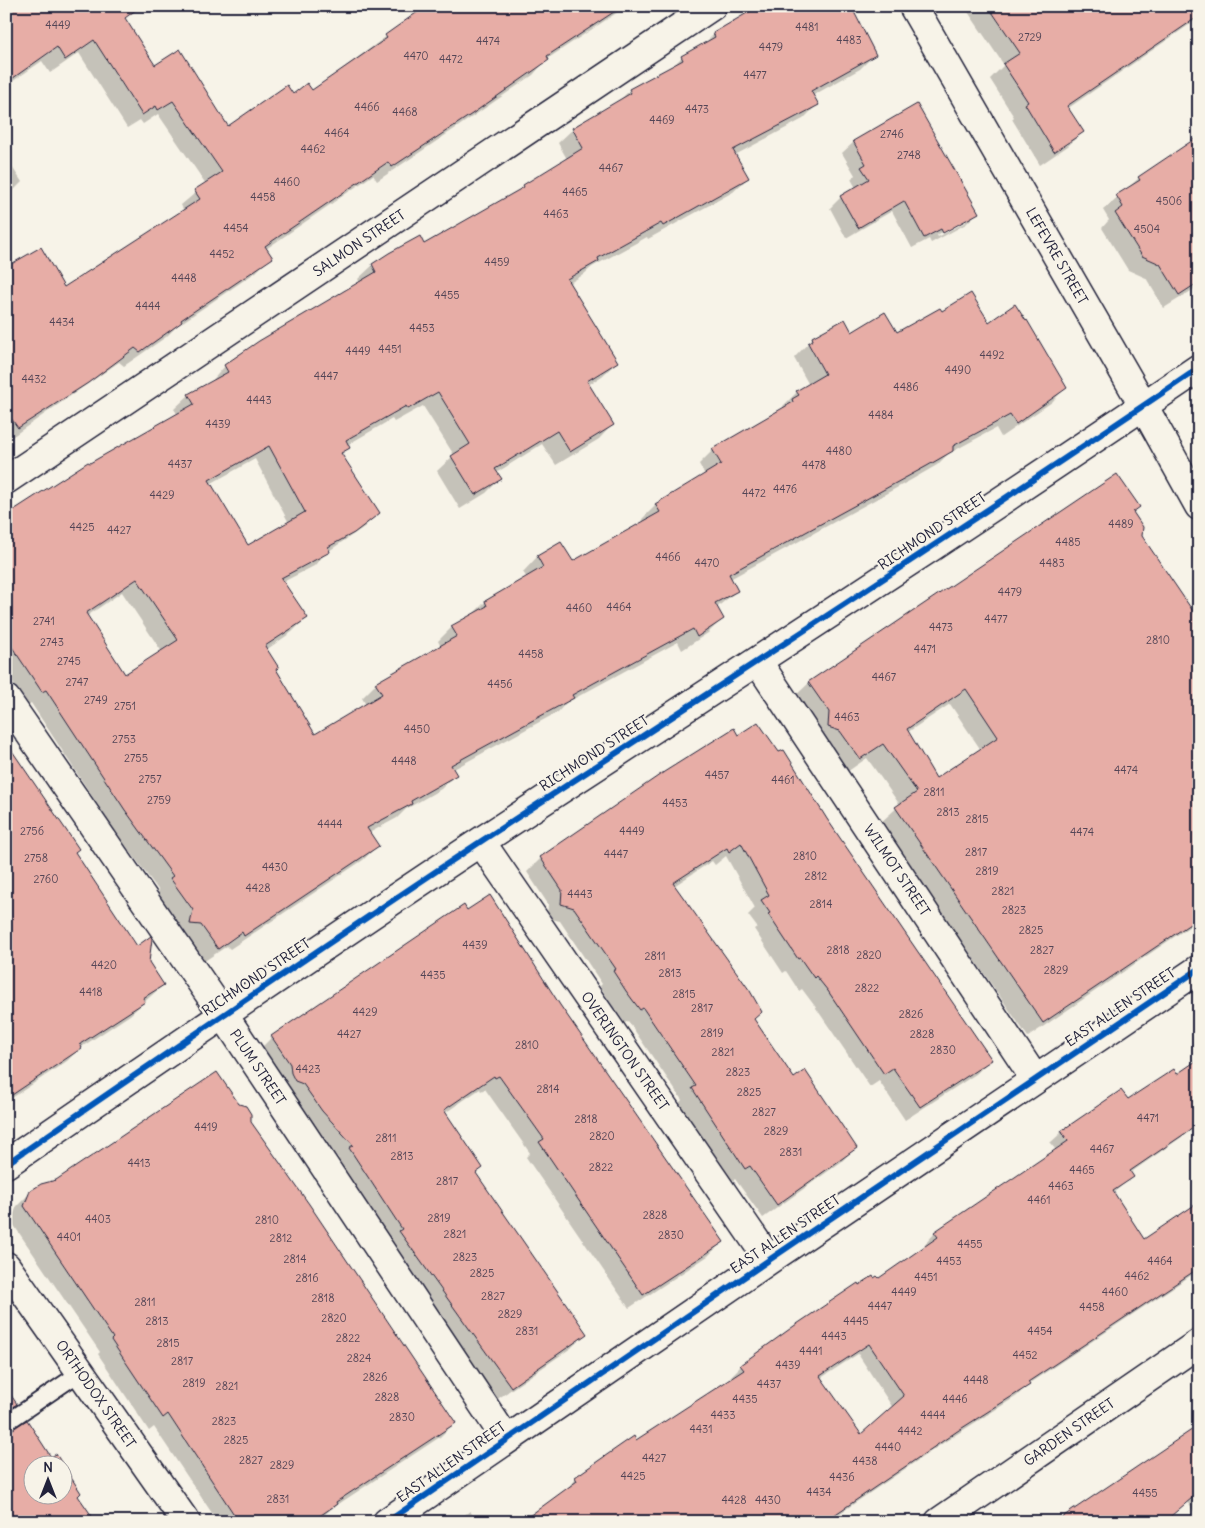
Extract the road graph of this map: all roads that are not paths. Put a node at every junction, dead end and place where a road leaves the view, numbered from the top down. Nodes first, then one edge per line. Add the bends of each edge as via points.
1 (712, 6) edge
2 (914, 6) edge
3 (1199, 368) edge
4 (1143, 406) junction
5 (6, 480) edge
6 (1199, 506) edge
7 (758, 662) junction
8 (6, 699) edge
9 (481, 842) junction
10 (1199, 969) edge
11 (223, 1014) junction
12 (1035, 1079) junction
13 (6, 1164) edge
14 (769, 1260) junction
15 (6, 1266) edge
16 (1199, 1343) edge
17 (81, 1372) junction
18 (6, 1423) edge
19 (506, 1439) junction
20 (186, 1522) edge
21 (387, 1522) edge
22 (939, 1522) edge

1 - 5 street, SALMON STREET
2 - 4 street, LEFEVRE STREET
3 - 4 street, RICHMOND STREET
4 - 6 street, LEFEVRE STREET
4 - 7 street, RICHMOND STREET
7 - 9 street, RICHMOND STREET
7 - 12 street, WILMOT STREET
8 - 11 street, PLUM STREET
9 - 11 street, RICHMOND STREET
9 - 14 street, OVERINGTON STREET
10 - 12 street, EAST ALLEN STREET
11 - 13 street, RICHMOND STREET
11 - 19 street, PLUM STREET
12 - 14 street, EAST ALLEN STREET
14 - 19 street, EAST ALLEN STREET
15 - 17 street, ORTHODOX STREET
16 - 22 street, GARDEN STREET
17 - 18 lane
17 - 20 street, ORTHODOX STREET
19 - 21 street, EAST ALLEN STREET

